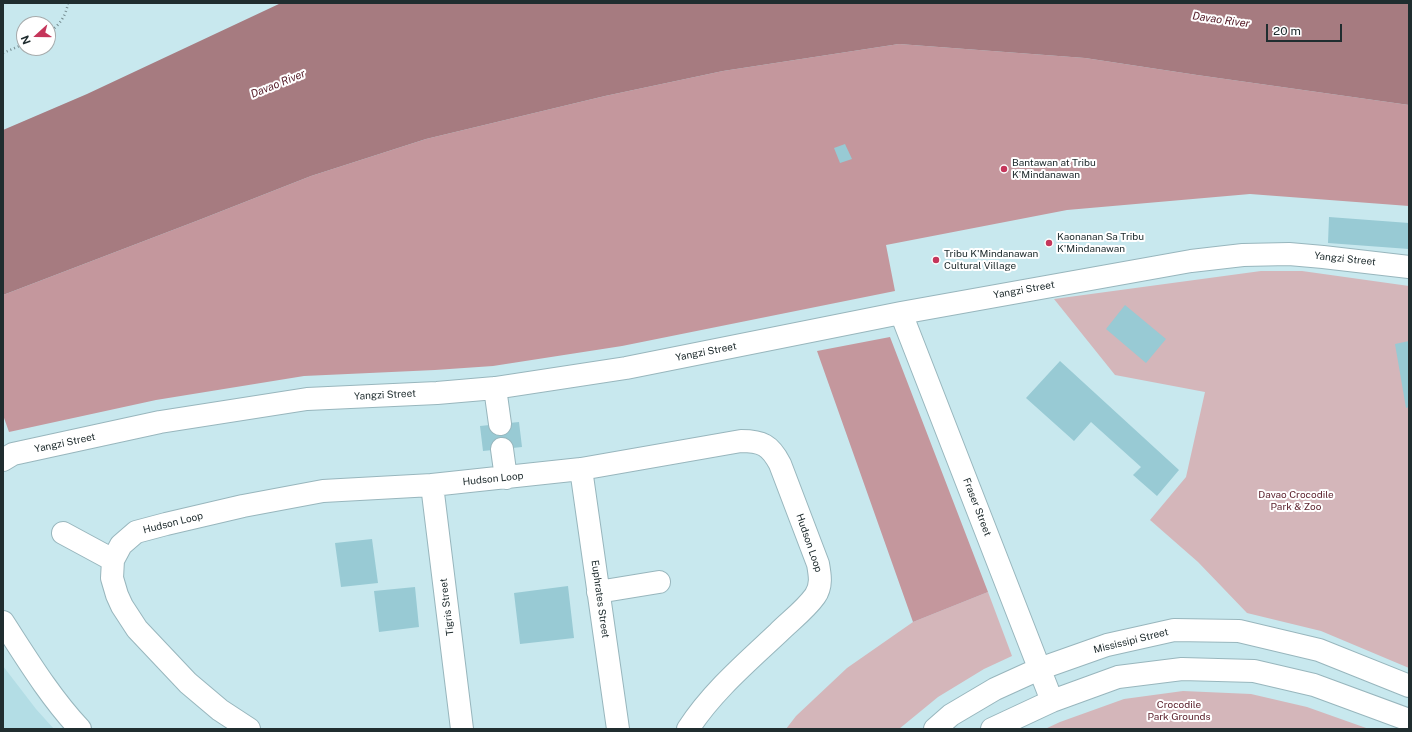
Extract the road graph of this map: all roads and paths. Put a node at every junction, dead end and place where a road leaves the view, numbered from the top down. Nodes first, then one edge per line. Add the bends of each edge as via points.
1 (68, 3) edge
2 (56, 28) edge
3 (16, 47) edge
4 (3, 53) edge
5 (1409, 267) edge
6 (901, 313) junction
7 (495, 388) junction
8 (500, 424) dead end
9 (502, 449) dead end
10 (3, 460) edge
11 (581, 469) junction
12 (506, 478) junction
13 (432, 485) junction
14 (62, 532) dead end
15 (113, 560) junction
16 (659, 582) dead end
17 (598, 592) junction
18 (3, 622) edge
19 (1039, 669) junction
20 (1409, 686) edge
21 (1052, 701) junction
22 (1409, 720) edge
23 (80, 729) edge
24 (249, 729) edge
25 (462, 729) edge
26 (618, 729) edge
27 (688, 729) edge
28 (935, 729) edge
29 (992, 729) edge

1 - 2 path via 66,14
3 - 4 path
5 - 6 street, Yangzi Street via 1289,254 1243,255 1140,269
6 - 7 street, Yangzi Street via 626,368
6 - 19 street, Fraser Street
7 - 8 street
7 - 10 street, Yangzi Street via 307,399 160,422 13,454
9 - 12 street
11 - 12 street, Hudson Loop
11 - 17 street, Euphrates Street
11 - 27 street, Hudson Loop via 741,441 765,445 774,453 780,464 818,564 820,586 816,596 805,608 736,672 698,714
12 - 13 street, Hudson Loop
13 - 15 street, Hudson Loop via 323,492 243,506 166,524 136,532 121,545
13 - 25 street, Tigris Street
14 - 15 street
15 - 24 street, Hudson Loop via 112,578 117,595 137,629 188,683 220,710
16 - 17 street
17 - 26 street, Euphrates Street
18 - 23 street via 32,667
19 - 20 street, Mississipi Street via 1107,645 1174,630 1239,631 1319,650
19 - 21 street, Fraser Street
19 - 28 street, Mississipi Street via 995,689 951,715
21 - 22 street via 1118,677 1182,669 1254,671 1314,685
21 - 29 street

